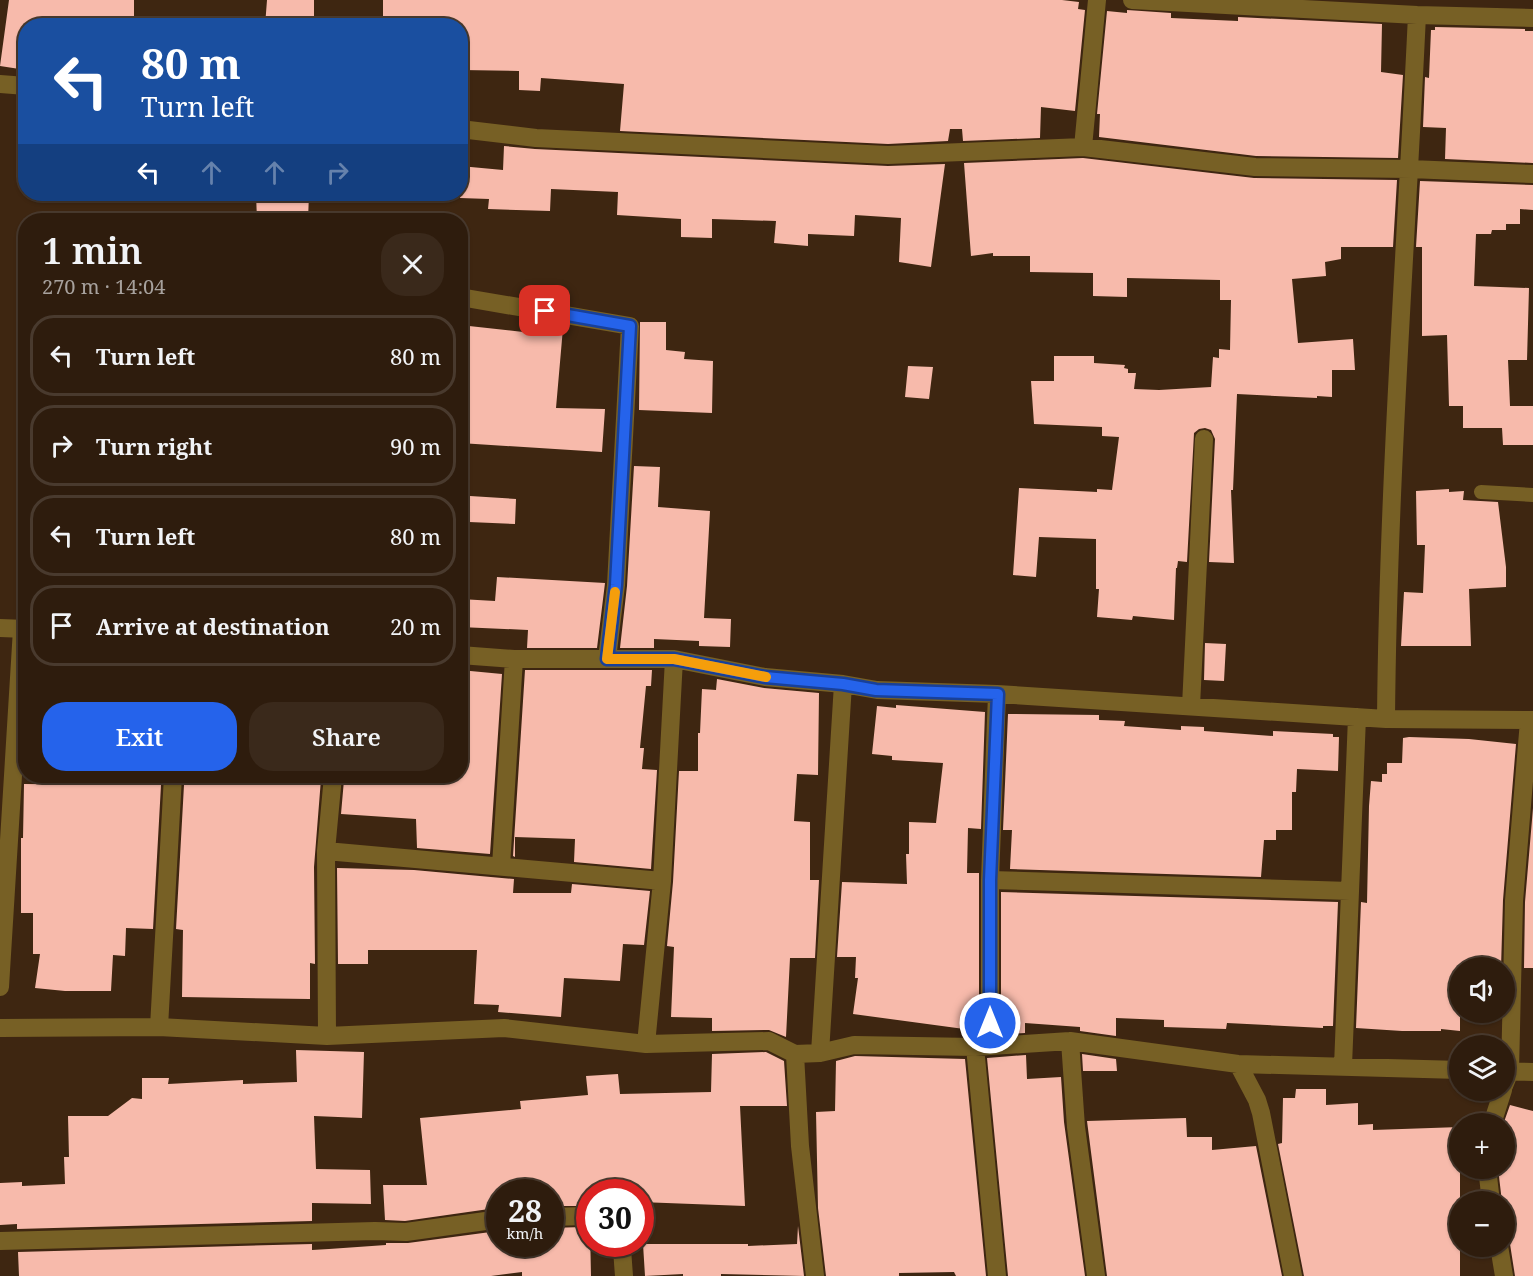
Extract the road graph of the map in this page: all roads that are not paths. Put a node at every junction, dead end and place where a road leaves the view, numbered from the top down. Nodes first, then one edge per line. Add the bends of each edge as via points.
1 (1096, 0) edge
2 (1132, 0) edge
3 (1417, 15) junction
4 (1533, 18) edge
5 (0, 84) edge
6 (18, 85) edge
7 (468, 130) edge
8 (1083, 147) junction
9 (1410, 169) junction
10 (1533, 174) edge
11 (468, 298) edge
12 (1204, 439) dead end
13 (1481, 492) dead end
14 (1533, 495) edge
15 (0, 628) edge
16 (18, 629) edge
17 (468, 656) edge
18 (514, 659) junction
19 (607, 659) junction
20 (674, 659) junction
21 (843, 684) junction
22 (998, 694) junction
23 (1191, 706) junction
24 (1357, 717) junction
25 (18, 718) edge
26 (1386, 718) junction
27 (1531, 721) edge
28 (173, 783) edge
29 (332, 783) edge
30 (326, 851) junction
31 (501, 866) junction
32 (990, 880) junction
33 (662, 881) junction
34 (1350, 891) junction
35 (0, 987) edge
36 (159, 1027) junction
37 (0, 1028) edge
38 (1507, 1035) edge
39 (327, 1036) junction
40 (1070, 1041) junction
41 (646, 1044) junction
42 (982, 1047) junction
43 (795, 1053) junction
44 (820, 1053) junction
45 (1238, 1064) junction
46 (1343, 1066) junction
47 (1449, 1070) edge
48 (1533, 1072) edge
49 (1515, 1077) edge
50 (486, 1221) edge
51 (0, 1241) edge
52 (623, 1257) edge
53 (1501, 1257) edge
54 (624, 1276) edge
55 (815, 1276) edge
56 (997, 1276) edge
57 (1096, 1276) edge
58 (1293, 1276) edge
59 (1504, 1276) edge

1 - 8 street
2 - 3 street
3 - 4 street
3 - 9 street
5 - 6 street
7 - 8 street via 536,138 888,155
8 - 9 street via 1255,167
9 - 10 street
9 - 26 street via 1394,427
11 - 19 street via 630,326 616,585
12 - 23 street
13 - 14 lane
15 - 16 street
17 - 18 street
18 - 19 street
18 - 31 street
19 - 20 street
20 - 21 street via 765,677
20 - 33 street
21 - 22 street via 876,690
21 - 44 street
22 - 23 street
22 - 32 street
23 - 24 street
24 - 26 street
24 - 34 street
25 - 35 street
26 - 27 street
27 - 38 street via 1514,901
28 - 36 street
29 - 30 street
30 - 31 street
30 - 39 street
31 - 33 street
32 - 34 street
32 - 42 street
33 - 41 street
34 - 46 street
36 - 37 street
36 - 39 street
39 - 41 street via 504,1028
40 - 42 street
40 - 45 street
40 - 57 street via 1076,1128
41 - 43 street via 769,1041
42 - 44 street via 854,1045
42 - 56 street
43 - 44 street
43 - 55 street via 800,1146
45 - 46 street
45 - 58 street via 1261,1113
46 - 47 street
48 - 49 street
50 - 51 street via 406,1232
52 - 54 street
53 - 59 street

